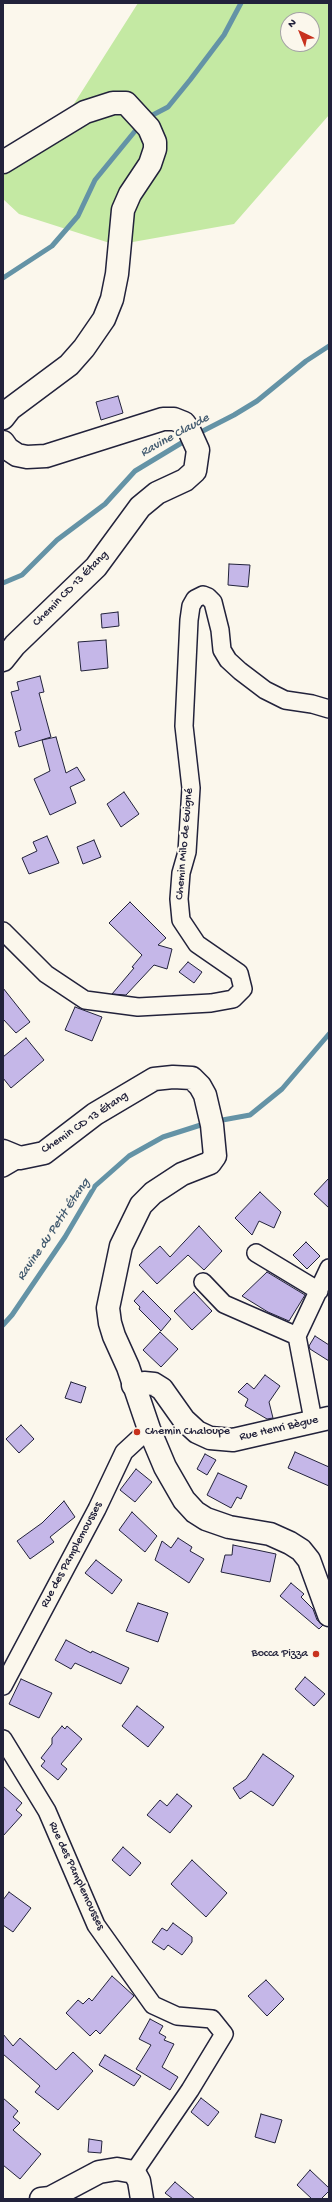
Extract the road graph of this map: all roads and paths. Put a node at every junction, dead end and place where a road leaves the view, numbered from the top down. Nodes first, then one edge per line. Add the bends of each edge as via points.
1 (3, 162) edge
2 (3, 418) edge
3 (3, 442) edge
4 (3, 660) edge
5 (329, 710) edge
6 (3, 931) edge
7 (9, 1159) edge
8 (256, 1253) dead end
9 (329, 1268) edge
10 (203, 1282) dead end
11 (318, 1291) junction
12 (297, 1336) junction
13 (133, 1385) junction
14 (321, 1419) edge
15 (149, 1429) junction
16 (329, 1615) edge
17 (3, 1686) edge
18 (3, 1739) edge
19 (134, 2172) junction
20 (41, 2199) edge
21 (142, 2199) edge

1 - 2 main road via 85,112 113,103 126,103 151,132 155,142 153,158 130,194 124,210 112,299 104,319 69,365 10,409
3 - 4 main road, Chemin CD 13 Étang via 17,455 46,456 163,419 174,419 184,423 198,450 195,471 185,480 157,493 140,507 96,567 15,645
5 - 6 street, Chemin Milo de Guigné via 312,704 285,700 265,690 240,671 222,650 213,602 203,596 196,599 191,606 189,620 184,726 191,788 179,899 181,920 197,944 239,973 243,989 233,999 211,1003 138,1007 85,1000 46,974
7 - 13 main road, Chemin CD 13 Étang via 44,1153 95,1114 154,1079 192,1078 205,1095 216,1149 215,1156 210,1163 182,1174 153,1193 138,1210 121,1246 108,1308 114,1336 122,1351
8 - 11 street
9 - 11 street
10 - 12 street via 224,1304
11 - 12 street
12 - 14 street
13 - 14 main road, Rue Henri Bègue via 154,1384 162,1389 184,1420 197,1432 210,1438 233,1440
13 - 15 main road
15 - 16 main road via 165,1467 184,1500 195,1512 229,1527 270,1534 290,1542 301,1550 309,1560
15 - 17 street, Rue des Pamplemousses via 124,1452 97,1509
18 - 19 street, Rue des Pamplemousses via 47,1811 96,1925 153,2005 177,2016 212,2019 224,2034 190,2090
19 - 20 main road via 117,2169 99,2172 50,2198
19 - 21 main road

